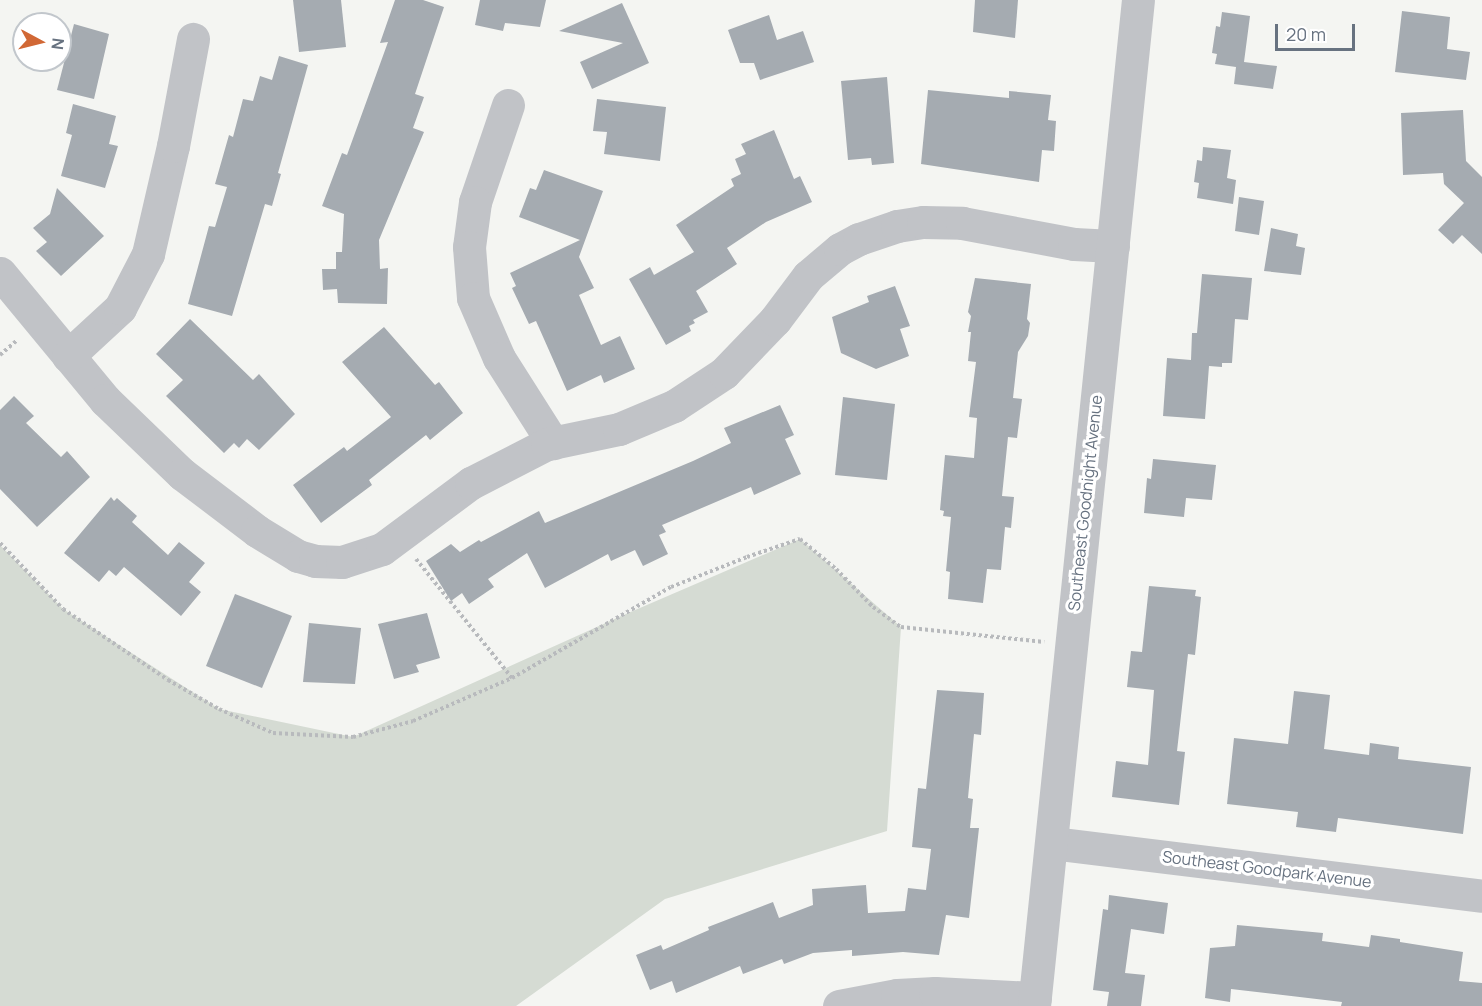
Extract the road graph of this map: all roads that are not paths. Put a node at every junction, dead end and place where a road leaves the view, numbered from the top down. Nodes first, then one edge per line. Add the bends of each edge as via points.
1 (1138, 0) edge
2 (193, 39) dead end
3 (508, 105) dead end
4 (1113, 246) junction
5 (0, 273) edge
6 (68, 356) junction
7 (553, 443) junction
8 (1052, 843) junction
9 (1482, 896) edge
10 (1035, 1002) edge
11 (839, 1006) edge

1 - 4 street, Southeast Goodnight Avenue
2 - 6 street via 148,254 120,308
3 - 7 street via 475,202 469,247 473,298 499,358
4 - 7 street via 1077,245 962,223 897,226 859,239 840,249 808,276 775,321 724,373 650,419
4 - 8 street, Southeast Goodnight Avenue
5 - 6 street
6 - 7 street via 105,400 182,474 257,531 298,556 315,561 342,562 382,549 471,483
8 - 9 street, Southeast Goodpark Avenue
8 - 10 street, Southeast Goodnight Avenue
10 - 11 street via 935,993 897,995

